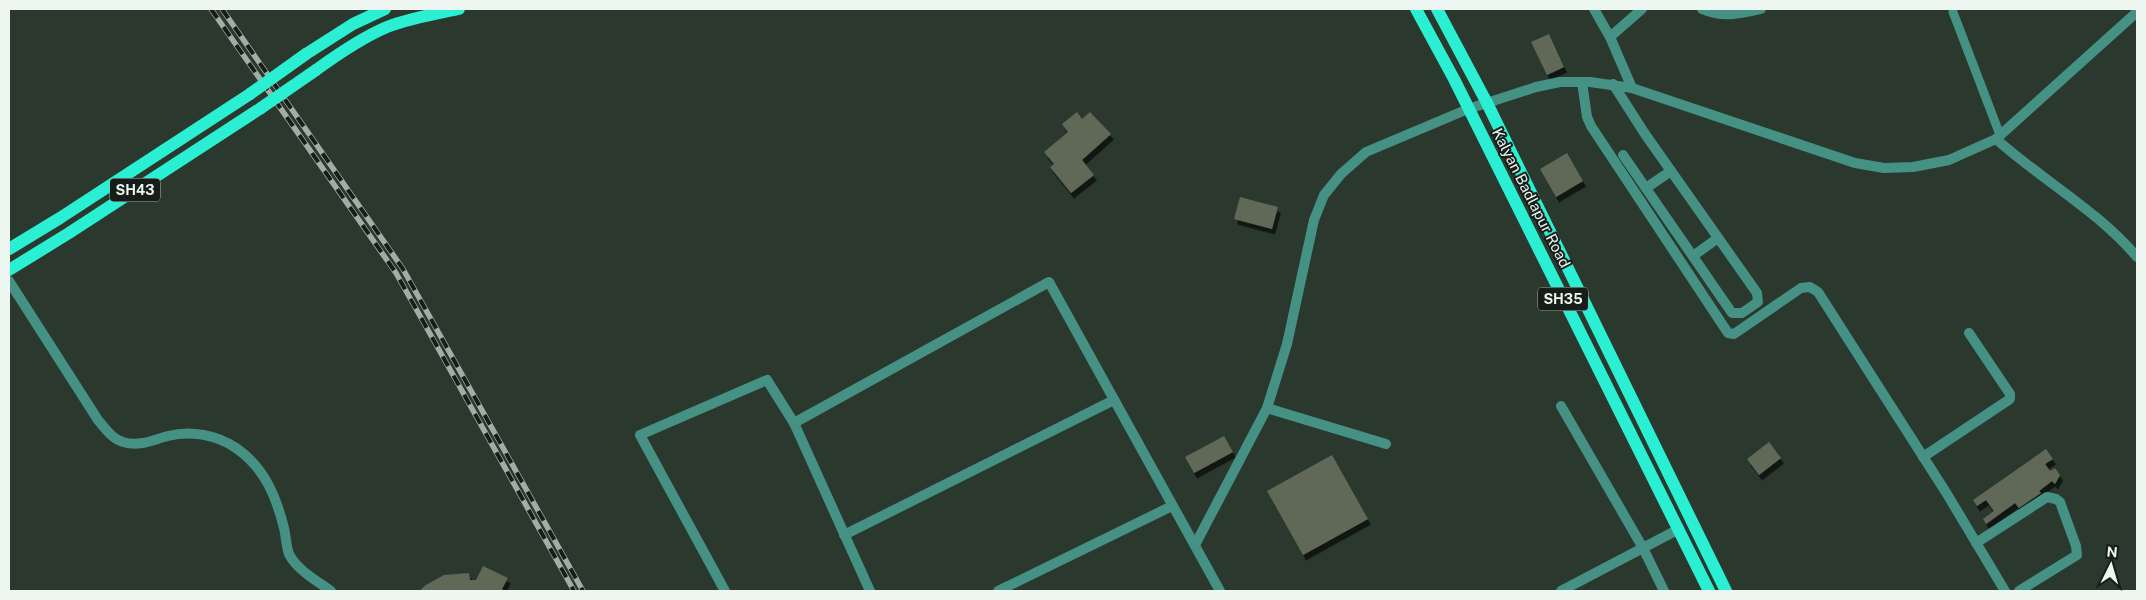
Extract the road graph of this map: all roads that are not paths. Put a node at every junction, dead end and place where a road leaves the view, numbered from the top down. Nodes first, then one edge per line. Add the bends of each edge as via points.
1 (385, 9) edge
2 (459, 9) edge
3 (1416, 9) edge
4 (1436, 9) edge
5 (1594, 9) edge
6 (1642, 9) edge
7 (1702, 9) edge
8 (1761, 9) edge
9 (1953, 12) dead end
10 (2137, 12) edge
11 (1610, 37) junction
12 (1582, 82) junction
13 (1614, 84) junction
14 (1632, 88) junction
15 (1487, 103) junction
16 (1468, 109) junction
17 (1998, 137) junction
18 (1623, 155) dead end
19 (1671, 171) junction
20 (1646, 188) junction
21 (1718, 238) junction
22 (9, 249) edge
23 (1693, 256) junction
24 (2137, 257) edge
25 (9, 270) edge
26 (9, 281) edge
27 (1969, 334) dead end
28 (1114, 400) junction
29 (1561, 406) dead end
30 (1267, 408) junction
31 (794, 423) junction
32 (1386, 444) dead end
33 (1923, 457) junction
34 (1172, 506) junction
35 (1678, 529) junction
36 (844, 536) junction
37 (1976, 542) junction
38 (1195, 545) junction
39 (1643, 548) junction
40 (1708, 551) junction
41 (1693, 557) junction
42 (331, 591) edge
43 (725, 591) edge
44 (870, 591) edge
45 (998, 591) edge
46 (1220, 591) edge
47 (1561, 591) edge
48 (1664, 591) edge
49 (1709, 591) edge
50 (1726, 591) edge
51 (2005, 591) edge
52 (2019, 591) edge

1 - 22 main road, SH43, bridge via 353,24
2 - 25 main road, SH43, bridge via 387,27 362,40 69,234
3 - 16 main road, Kalyan Badlapur Road / SH35
4 - 15 main road, Kalyan Badlapur Road / SH35
5 - 11 street
6 - 11 street
7 - 8 street via 1727,15
9 - 17 lane
10 - 17 street
11 - 14 street
12 - 13 street
12 - 15 street via 1536,87
12 - 33 street via 1591,126 1728,333 1734,334 1801,288 1814,289
13 - 14 street
13 - 19 street
14 - 17 street via 1855,163 1884,168 1913,167 1949,160
15 - 16 street
15 - 40 main road, Kalyan Badlapur Road / SH35
16 - 30 street via 1366,152 1341,174 1324,195 1314,220 1287,344
16 - 35 main road, Kalyan Badlapur Road / SH35
17 - 24 street via 2018,158 2108,226
18 - 20 street
19 - 20 street
19 - 21 street
20 - 23 street
21 - 23 street
21 - 23 street via 1757,293 1758,302 1742,313 1732,313
26 - 42 street via 98,420 111,435 123,442 141,444 167,436 195,434 211,436 236,448 254,463 269,483 289,553 297,564
27 - 33 street via 2010,394 2010,399
28 - 31 street via 1049,282
28 - 34 street
28 - 36 street
29 - 39 street
30 - 32 street
30 - 38 street
31 - 36 street
31 - 43 street via 767,380 640,435
33 - 37 street
34 - 38 street
34 - 45 street
35 - 39 street
35 - 41 main road, Kalyan Badlapur Road / SH35
36 - 44 street
37 - 51 street
37 - 52 street via 2047,497 2060,502 2077,555
38 - 46 street
39 - 47 street
39 - 48 street
40 - 41 main road
40 - 50 main road, Kalyan Badlapur Road / SH35
41 - 49 main road, Kalyan Badlapur Road / SH35

